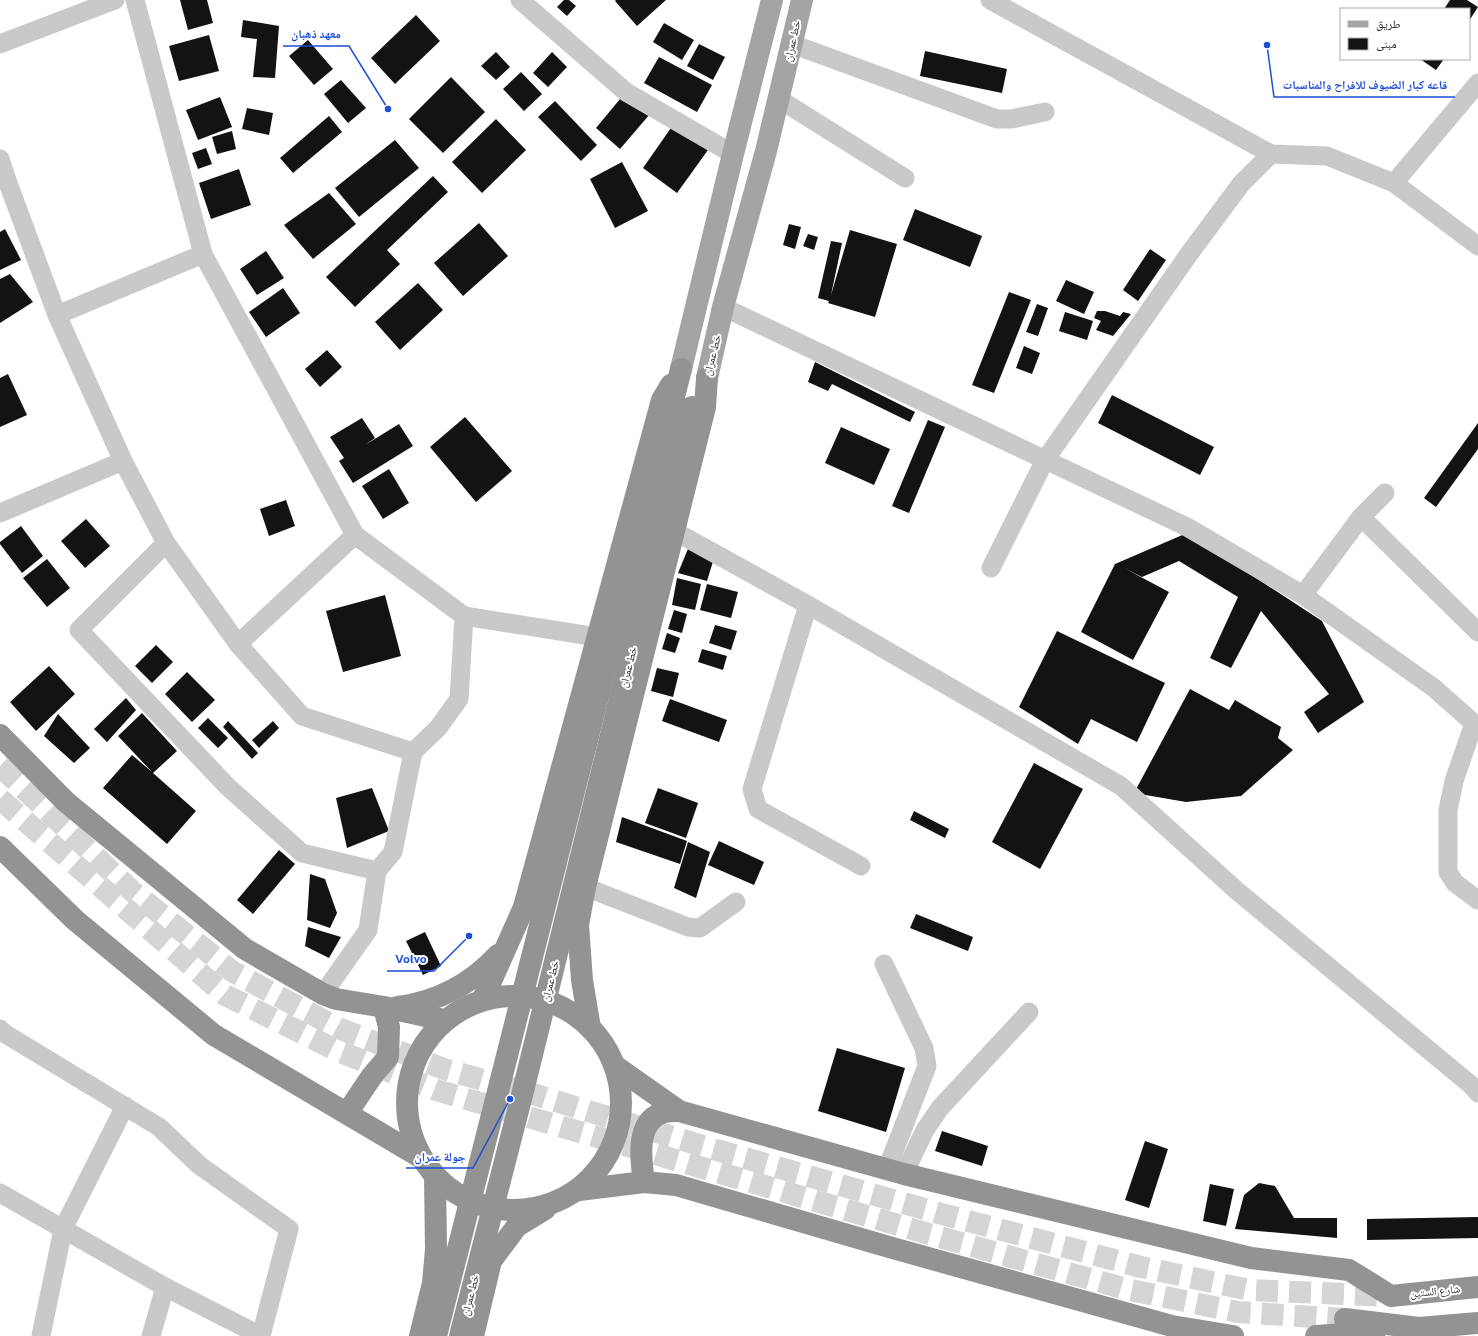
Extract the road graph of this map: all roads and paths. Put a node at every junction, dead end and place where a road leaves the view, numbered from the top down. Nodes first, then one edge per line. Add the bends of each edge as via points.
1 (115, 0) edge
2 (135, 0) edge
3 (520, 0) edge
4 (772, 0) edge
5 (802, 0) edge
6 (990, 0) edge
7 (0, 44) edge
8 (792, 44) junction
9 (1478, 83) edge
10 (779, 98) junction
11 (1045, 112) dead end
12 (733, 154) junction
13 (1270, 154) junction
14 (0, 159) edge
15 (905, 178) dead end
16 (1394, 183) junction
17 (4, 185) edge
18 (1478, 246) edge
19 (203, 254) junction
20 (723, 307) junction
21 (57, 315) junction
22 (681, 369) junction
23 (706, 378) junction
24 (1045, 460) junction
25 (123, 461) junction
26 (1386, 493) dead end
27 (0, 513) edge
28 (1361, 517) junction
29 (674, 531) junction
30 (355, 535) junction
31 (166, 543) junction
32 (991, 568) dead end
33 (1303, 595) junction
34 (808, 605) junction
35 (464, 616) junction
36 (1478, 632) edge
37 (597, 637) junction
38 (238, 644) junction
39 (1476, 725) edge
40 (0, 736) edge
41 (413, 752) junction
42 (0, 847) edge
43 (861, 866) dead end
44 (377, 870) junction
45 (586, 887) junction
46 (1478, 900) edge
47 (736, 902) dead end
48 (524, 908) junction
49 (578, 925) junction
50 (507, 945) junction
51 (884, 964) dead end
52 (323, 994) junction
53 (483, 1000) junction
54 (387, 1008) junction
55 (1029, 1012) dead end
56 (444, 1020) junction
57 (590, 1028) junction
58 (1, 1036) edge
59 (615, 1066) junction
60 (1478, 1093) edge
61 (125, 1106) junction
62 (679, 1111) junction
63 (347, 1113) junction
64 (422, 1158) junction
65 (895, 1172) junction
66 (435, 1177) junction
67 (644, 1182) junction
68 (578, 1190) junction
69 (0, 1193) edge
70 (553, 1204) junction
71 (63, 1229) junction
72 (433, 1283) junction
73 (165, 1287) junction
74 (1478, 1287) edge
75 (482, 1300) junction
76 (1345, 1319) tunnel mouth
77 (1478, 1323) edge
78 (1419, 1332) edge
79 (41, 1336) edge
80 (151, 1336) edge
81 (261, 1336) edge
82 (420, 1336) edge
83 (436, 1336) edge
84 (460, 1336) edge
85 (474, 1336) edge
86 (1234, 1336) edge
87 (1316, 1336) edge

1 - 7 street
2 - 19 street
3 - 12 street via 626,92
4 - 12 main road, خط عمران
5 - 8 main road, خط عمران
6 - 13 street
8 - 10 main road, خط عمران
8 - 11 street via 997,119 1011,119
9 - 16 street
10 - 15 street
10 - 20 main road, خط عمران
12 - 22 main road, خط عمران
13 - 16 street via 1327,156
13 - 24 street via 1241,184 1189,254
14 - 17 street
16 - 18 street
17 - 21 street
19 - 21 street
19 - 30 street
20 - 23 main road, خط عمران
20 - 24 street
21 - 25 street
22 - 37 highway via 662,400
22 - 83 highway, خط عمران, bridge
23 - 29 highway via 704,407
23 - 84 highway, خط عمران, bridge via 692,407
24 - 32 street
24 - 33 street via 1187,527
25 - 27 street
25 - 31 street
26 - 28 street
28 - 33 street
28 - 36 street
29 - 34 street
29 - 45 highway
30 - 35 street
30 - 38 street
31 - 38 street
31 - 44 street via 78,630 228,787 302,852
33 - 39 street via 1434,688
34 - 43 street via 752,790 758,809
34 - 60 street via 1121,786 1236,890 1471,1084
35 - 37 street
35 - 41 street via 459,699 438,728
37 - 48 highway
38 - 41 street via 302,716
39 - 46 street via 1454,781 1448,810 1448,872 1455,884
40 - 52 highway via 66,802 245,950
41 - 44 street via 393,852
42 - 63 highway via 75,920 214,1035
44 - 52 street via 368,930
45 - 47 street via 688,927 700,928
45 - 49 highway
48 - 49 highway via 528,931 543,945 563,940
48 - 50 highway
49 - 57 highway via 582,980
50 - 53 highway
50 - 54 highway via 482,972 444,996 414,1005
51 - 65 street via 924,1048 927,1066
52 - 54 highway via 336,999
53 - 56 highway via 462,1008
53 - 57 highway via 521,996 559,1005
54 - 56 highway
54 - 63 highway via 388,1057
55 - 65 street via 940,1108
56 - 64 highway via 416,1056 406,1099
57 - 59 highway
58 - 61 street
59 - 62 highway
59 - 68 highway via 621,1111 608,1155
61 - 71 street
61 - 81 street via 159,1127 199,1165 289,1229
62 - 65 highway
62 - 67 highway via 667,1111 655,1116 644,1133 641,1151
63 - 64 highway
64 - 66 highway
65 - 74 highway, شارع الستين via 1251,1258 1349,1270 1391,1296
66 - 70 highway via 470,1202 511,1211
66 - 72 highway via 436,1250
67 - 68 highway
67 - 86 highway via 676,1185 1172,1326
68 - 70 highway
69 - 71 street
70 - 75 highway via 517,1226 491,1261
71 - 73 street
71 - 79 street
72 - 75 highway via 443,1268 465,1266 474,1277
72 - 82 highway
73 - 80 street
73 - 81 street
75 - 85 highway
76 - 78 highway
77 - 78 highway
78 - 87 highway

